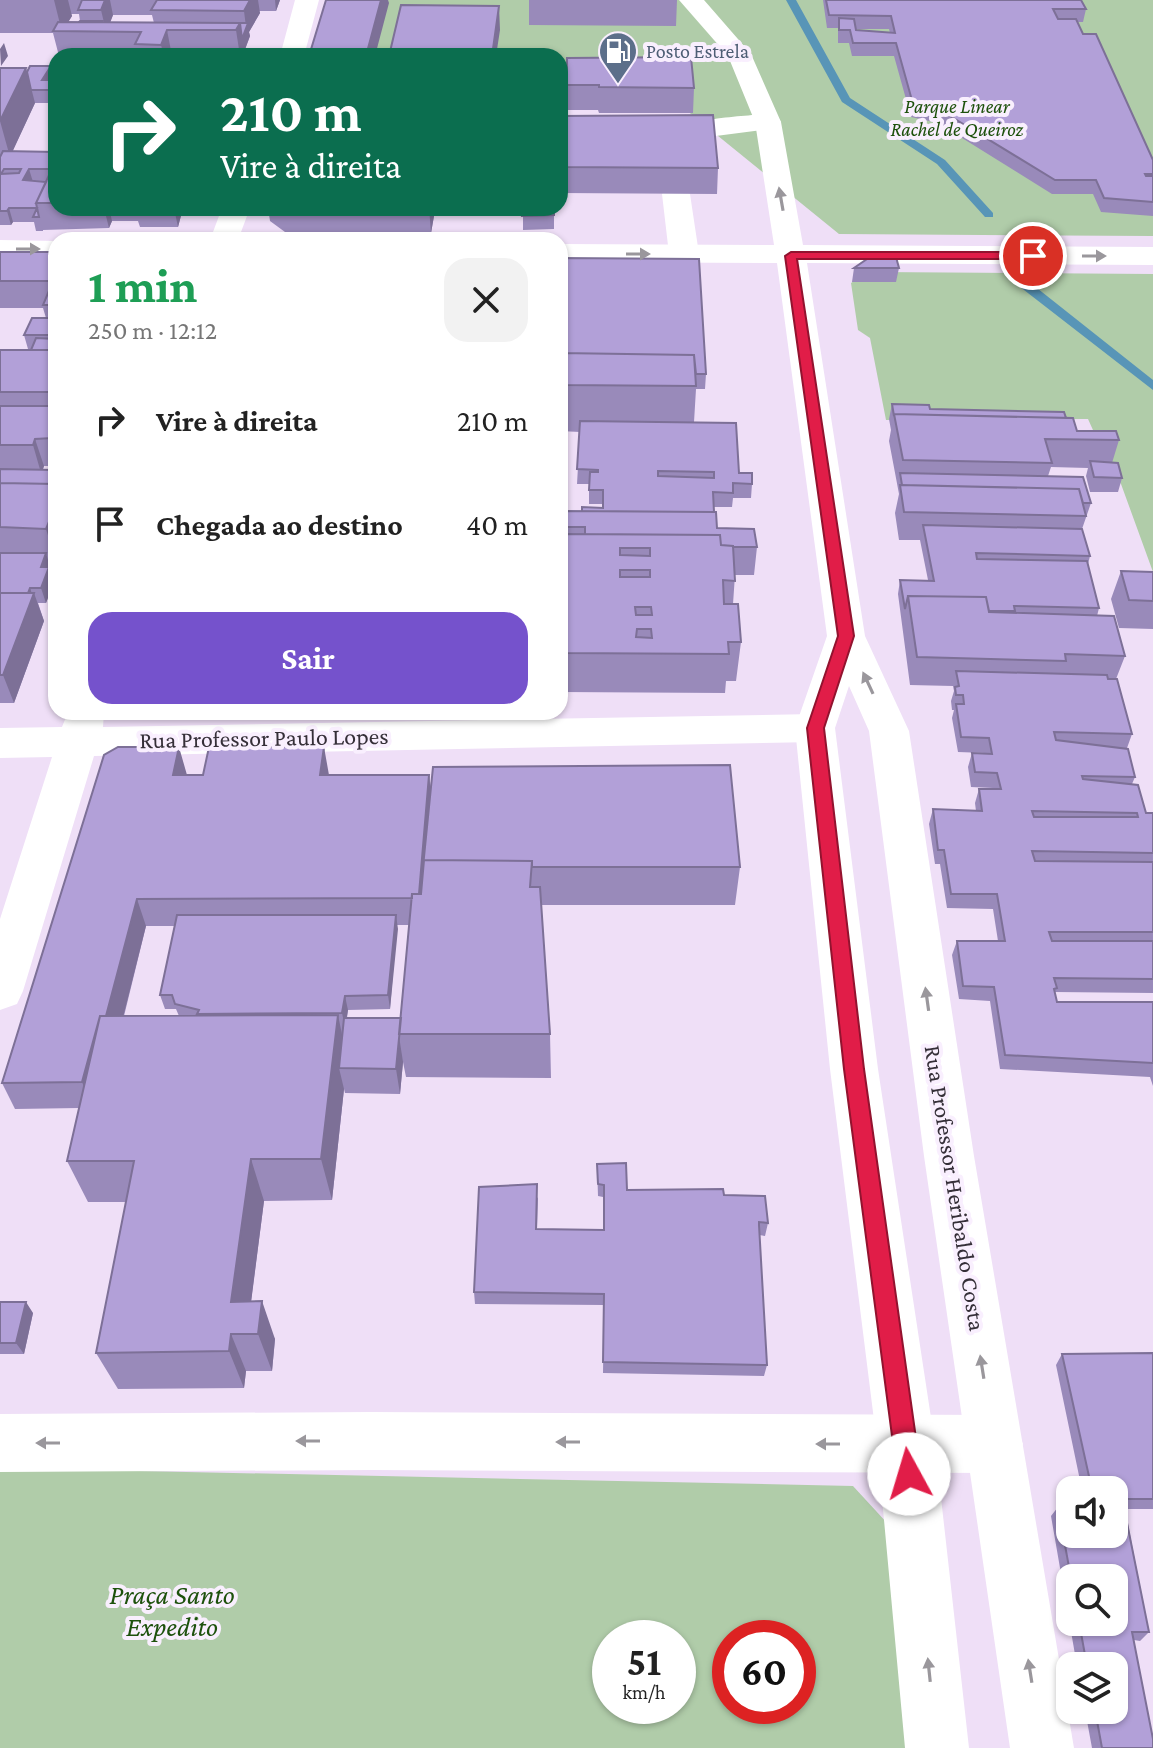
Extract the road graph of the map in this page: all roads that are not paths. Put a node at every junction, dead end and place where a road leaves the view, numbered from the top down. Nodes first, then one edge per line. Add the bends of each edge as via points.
1 (307, 0) edge
2 (691, 0) edge
3 (294, 48) edge
4 (768, 122) junction
5 (670, 141) edge
6 (676, 194) edge
7 (0, 249) edge
8 (48, 250) edge
9 (568, 253) edge
10 (684, 254) junction
11 (791, 256) junction
12 (1153, 256) edge
13 (846, 636) junction
14 (82, 727) edge
15 (815, 728) junction
16 (0, 743) edge
17 (0, 991) edge
18 (0, 1443) edge
19 (906, 1444) junction
20 (994, 1444) junction
21 (937, 1748) edge
22 (1042, 1748) edge

1 - 3 main road
2 - 4 main road, Rua Professor Heribaldo Costa via 739,54
4 - 5 main road via 721,124
11 -> 4 main road, Rua Professor Heribaldo Costa
6 - 10 main road
7 -> 8 main road
9 -> 10 main road
10 - 11 main road
11 -> 12 main road
11 - 13 main road, Rua Professor Heribaldo Costa
13 - 15 main road, Rua Professor Heribaldo Costa
20 -> 13 main road, Rua Professor Heribaldo Costa via 889,731
14 - 15 main road, Rua Professor Paulo Lopes
14 - 16 main road, Rua Professor Paulo Lopes
14 - 17 main road
15 - 19 main road, Rua Professor Heribaldo Costa via 854,1069
19 -> 18 main road
19 - 20 main road
21 -> 19 main road, Rua Professor Heribaldo Costa
22 -> 20 main road, Rua Professor Heribaldo Costa

